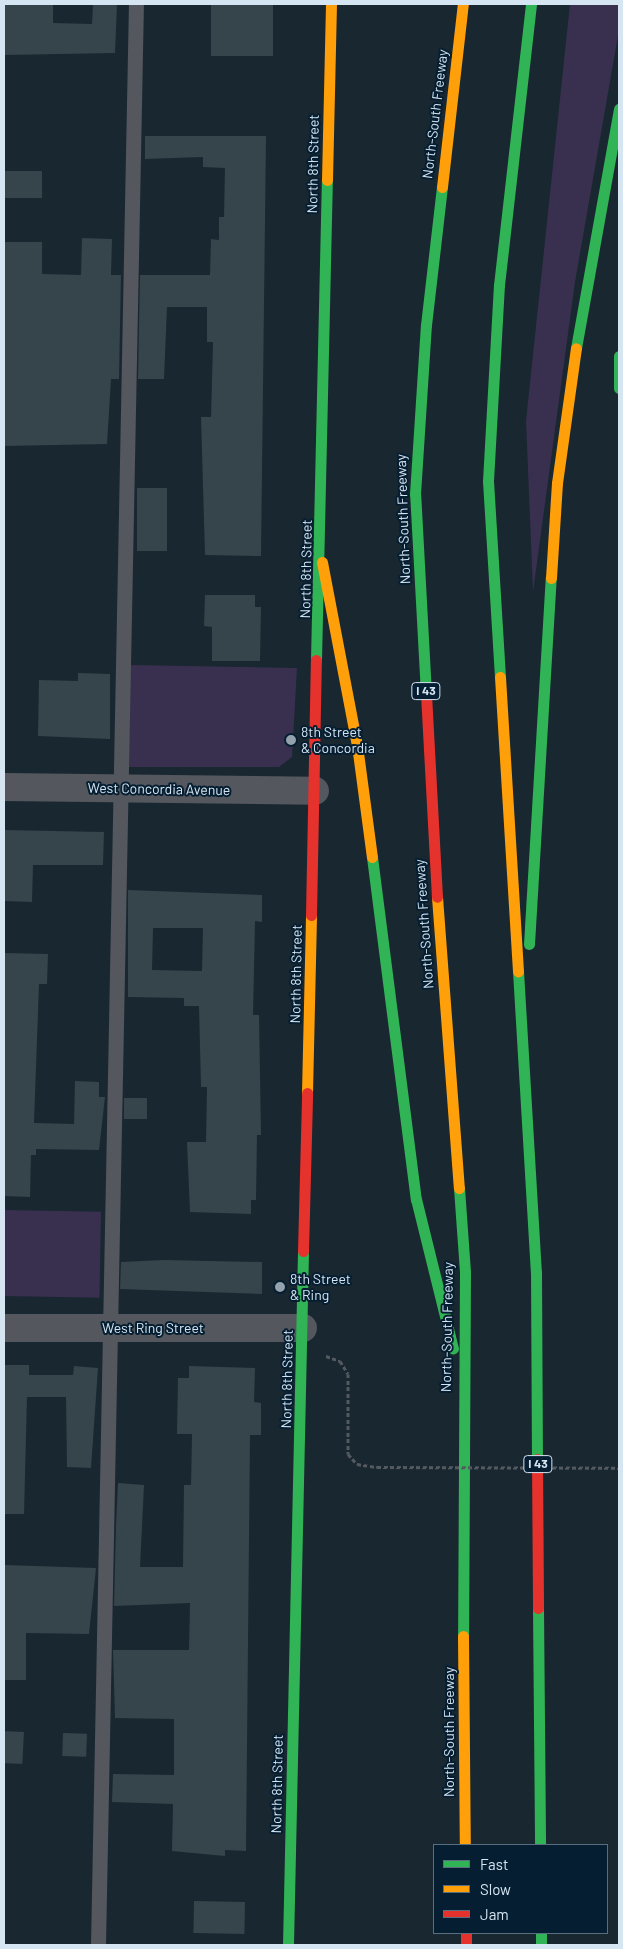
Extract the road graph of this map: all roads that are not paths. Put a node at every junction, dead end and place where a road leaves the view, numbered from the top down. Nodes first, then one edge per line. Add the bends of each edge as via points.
1 (136, 4) edge
2 (331, 4) edge
3 (463, 4) edge
4 (531, 4) edge
5 (619, 109) edge
6 (619, 356) edge
7 (619, 388) edge
8 (322, 562) junction
9 (4, 786) edge
10 (121, 789) junction
11 (315, 791) junction
12 (522, 1082) junction
13 (4, 1328) edge
14 (109, 1328) junction
15 (302, 1328) junction
16 (461, 1381) junction
17 (465, 1844) edge
18 (540, 1844) edge
19 (98, 1945) edge
20 (288, 1945) edge

1 - 10 lane
2 - 8 main road, North 8th Street
3 - 16 main road, North-South Freeway / I 43 via 426,325 415,494 440,944 465,1272
4 - 12 main road, I 43 via 499,285 489,435
5 - 12 main road via 589,259 557,483
6 - 7 main road
8 - 11 main road, North 8th Street
8 - 16 main road via 357,745 416,1198
9 - 10 street, West Concordia Avenue
10 - 11 street, West Concordia Avenue
10 - 14 lane
11 - 15 main road, North 8th Street
12 - 18 main road, I 43 via 536,1272
13 - 14 street, West Ring Street
14 - 15 street, West Ring Street
14 - 19 lane
15 - 20 main road, North 8th Street
16 - 17 main road, North-South Freeway / I 43

